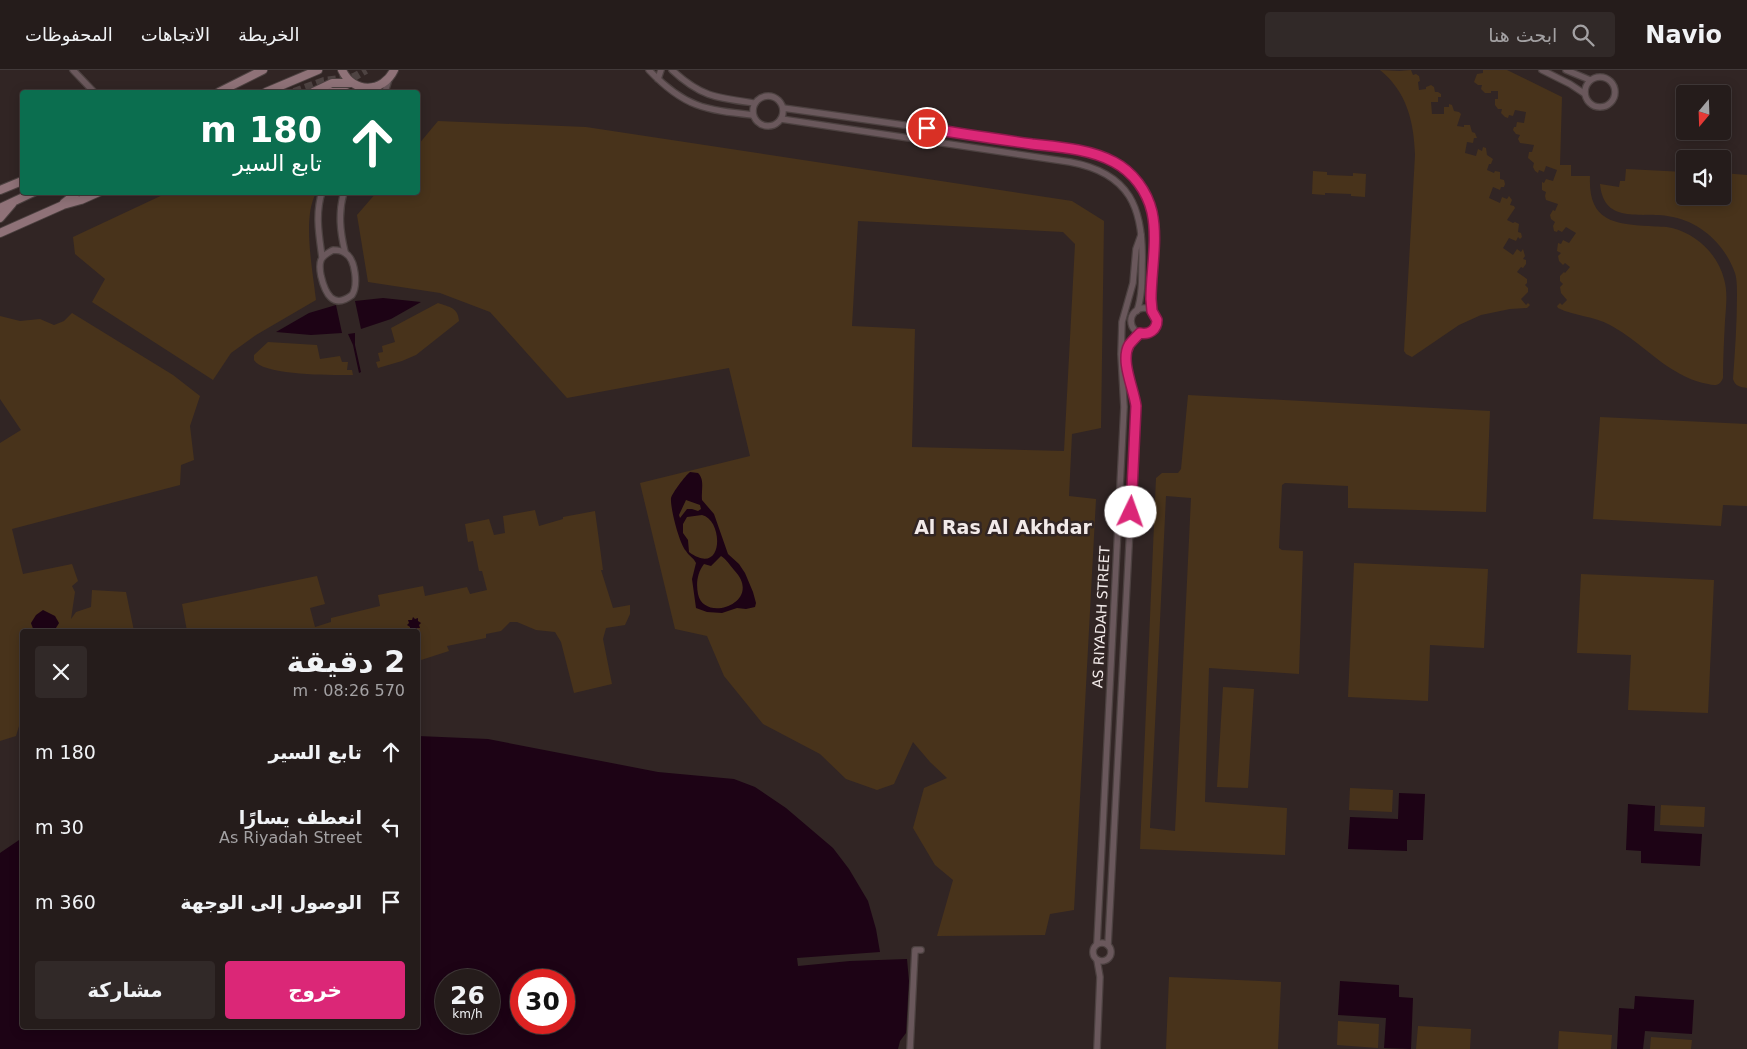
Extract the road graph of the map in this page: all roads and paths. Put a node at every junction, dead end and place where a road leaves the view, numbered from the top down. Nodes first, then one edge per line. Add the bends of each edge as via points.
1 (73, 70) edge
2 (263, 70) edge
3 (318, 70) edge
4 (342, 70) edge
5 (394, 70) edge
6 (649, 70) edge
7 (661, 70) edge
8 (672, 70) edge
9 (1542, 70) edge
10 (1566, 70) edge
11 (389, 79) junction
12 (658, 79) junction
13 (1590, 80) junction
14 (354, 84) junction
15 (92, 90) edge
16 (223, 90) edge
17 (271, 90) edge
18 (317, 90) edge
19 (360, 90) edge
20 (386, 90) edge
21 (1584, 94) junction
22 (755, 103) junction
23 (783, 108) junction
24 (753, 116) junction
25 (781, 119) junction
26 (20, 182) edge
27 (0, 190) edge
28 (28, 195) edge
29 (75, 195) edge
30 (92, 195) edge
31 (321, 195) edge
32 (343, 195) edge
33 (15, 201) junction
34 (0, 202) edge
35 (63, 205) junction
36 (0, 208) edge
37 (0, 218) edge
38 (0, 233) edge
39 (1141, 235) junction
40 (345, 252) junction
41 (322, 257) junction
42 (1137, 311) junction
43 (1152, 311) junction
44 (1140, 333) junction
45 (1097, 943) junction
46 (1108, 945) junction
47 (921, 950) dead end
48 (1097, 960) junction
49 (1106, 960) junction
50 (1100, 977) junction
51 (910, 1049) edge
52 (1097, 1049) edge

1 - 15 street
2 - 16 street
3 - 17 street
4 - 14 street
5 - 11 street
6 - 12 street
7 - 12 street
8 - 22 street via 693,88 706,94
9 - 21 street
10 - 13 street
11 - 14 street via 376,87
11 - 20 street
12 - 24 street via 680,97 700,107
13 - 21 street
13 - 21 street via 1602,77 1610,81 1614,98 1607,105 1597,107
14 - 18 street via 332,83
14 - 19 street
22 - 23 street via 770,96
22 - 24 street
23 - 25 street
23 - 43 street via 1074,149 1114,162 1137,182 1151,210 1154,226
24 - 25 street via 757,122 768,126
25 - 39 street, AS RIYADAH STREET via 1095,168 1117,181 1128,194 1136,208
26 - 27 street
28 - 33 street
29 - 35 street
30 - 35 street
31 - 41 street via 318,223
32 - 40 street via 339,218
33 - 34 street
33 - 36 street
33 - 37 street
35 - 38 street
39 - 42 street, AS RIYADAH STREET via 1141,290
39 - 45 street, AS RIYADAH STREET via 1122,322 1124,406
40 - 41 street via 333,250
40 - 41 street via 350,257 357,284 352,295 341,301 333,300 324,290
42 - 43 street via 1146,308
42 - 44 street via 1131,321 1133,328
43 - 44 street via 1157,320 1156,328 1149,333
44 - 46 street, AS RIYADAH STREET via 1130,344 1126,355 1136,412
45 - 46 street
45 - 48 street via 1092,952
46 - 49 street via 1111,953
47 - 51 street via 915,950
48 - 49 street
48 - 50 street
49 - 50 street
50 - 52 street

